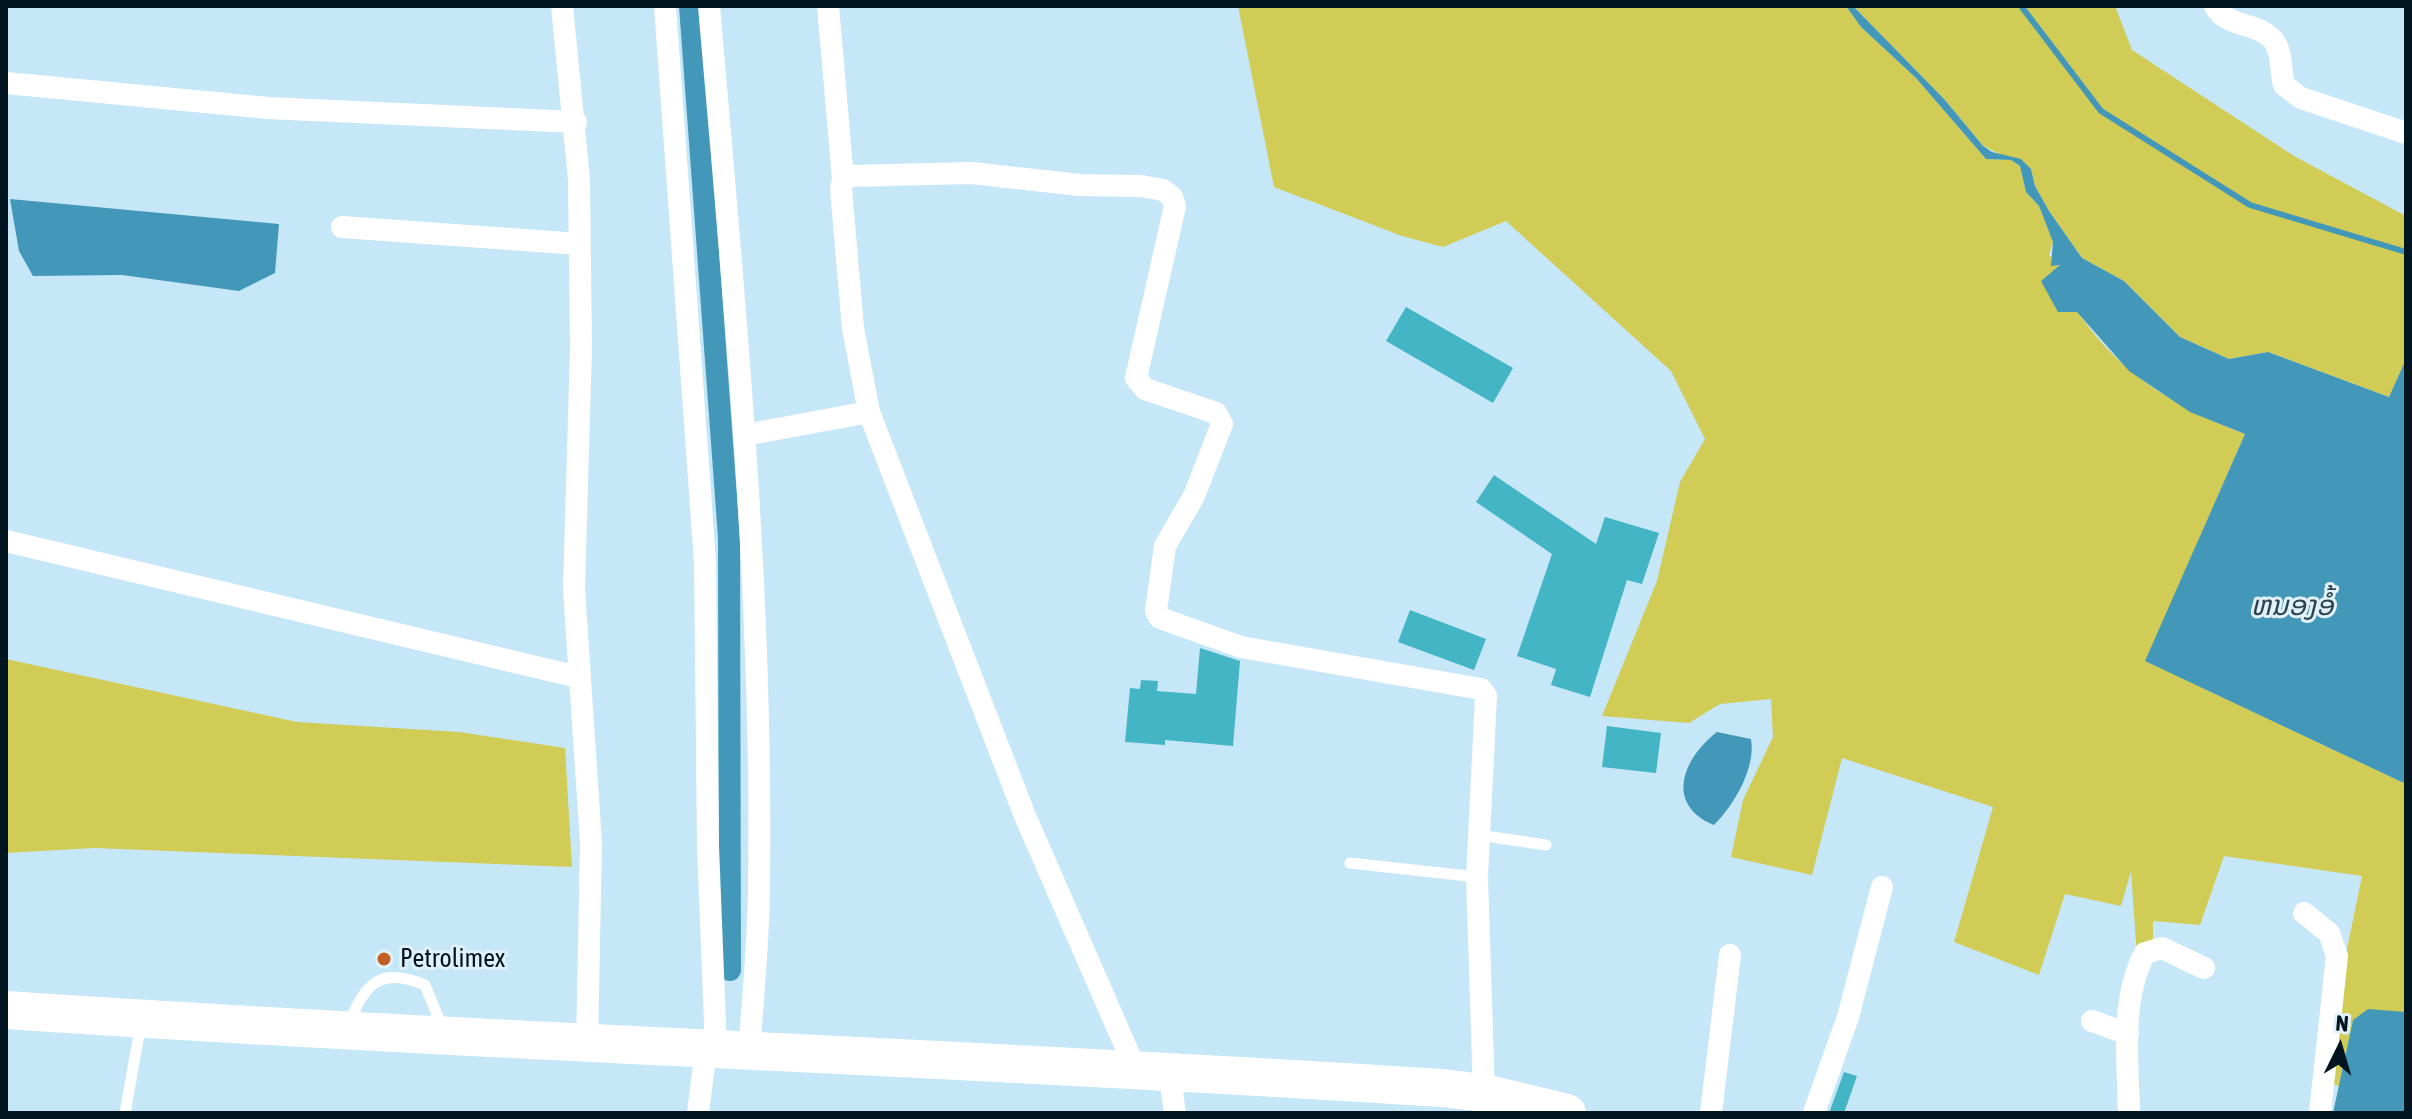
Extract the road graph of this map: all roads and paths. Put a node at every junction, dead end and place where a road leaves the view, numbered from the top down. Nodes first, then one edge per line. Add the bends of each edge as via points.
1 (562, 6) edge
2 (665, 6) edge
3 (709, 6) edge
4 (828, 6) edge
5 (2215, 6) edge
6 (6, 83) edge
7 (576, 122) junction
8 (2406, 133) edge
9 (843, 179) junction
10 (342, 227) dead end
11 (580, 244) junction
12 (869, 412) junction
13 (745, 435) junction
14 (6, 541) edge
15 (578, 677) junction
16 (1479, 835) junction
17 (1546, 845) dead end
18 (1350, 863) dead end
19 (1477, 877) junction
20 (1882, 887) dead end
21 (2304, 913) dead end
22 (1730, 955) dead end
23 (2204, 968) dead end
24 (6, 1010) edge
25 (142, 1019) junction
26 (2092, 1021) dead end
27 (346, 1031) junction
28 (2128, 1034) junction
29 (446, 1037) junction
30 (587, 1044) junction
31 (724, 1050) junction
32 (1152, 1069) junction
33 (1484, 1093) junction
34 (1441, 1100) edge
35 (125, 1113) edge
36 (698, 1113) edge
37 (1175, 1113) edge
38 (1567, 1113) edge
39 (1711, 1113) edge
40 (1814, 1113) edge
41 (2129, 1113) edge
42 (2320, 1113) edge

1 - 7 street
2 - 31 street via 705,562 708,846
3 - 13 street
4 - 9 street
5 - 8 street via 2222,16 2274,41 2284,85 2301,98
6 - 7 street via 268,108
7 - 11 street
9 - 12 street via 853,328
9 - 16 street via 971,173 1141,186 1172,197 1175,206 1136,378 1145,389 1216,413 1222,424 1194,496 1165,546 1156,611 1160,618 1241,647 1481,689 1486,696
10 - 11 street
11 - 15 street via 574,589
12 - 13 street
12 - 32 street via 1025,816
13 - 31 street via 759,885
14 - 15 street
15 - 30 street via 591,843
16 - 17 lane
16 - 19 street
18 - 19 lane
19 - 33 street
20 - 40 street via 1848,1017
21 - 42 street via 2329,933 2337,956
22 - 39 street
23 - 28 street via 2162,948 2145,953 2134,973
24 - 25 highway
25 - 27 highway
25 - 35 lane
26 - 28 street
27 - 29 highway
27 - 29 lane via 367,989 385,976 425,985
28 - 41 street
29 - 30 highway
30 - 31 highway
31 - 32 highway
31 - 36 street
32 - 34 highway
32 - 37 street
33 - 34 highway
33 - 38 highway

